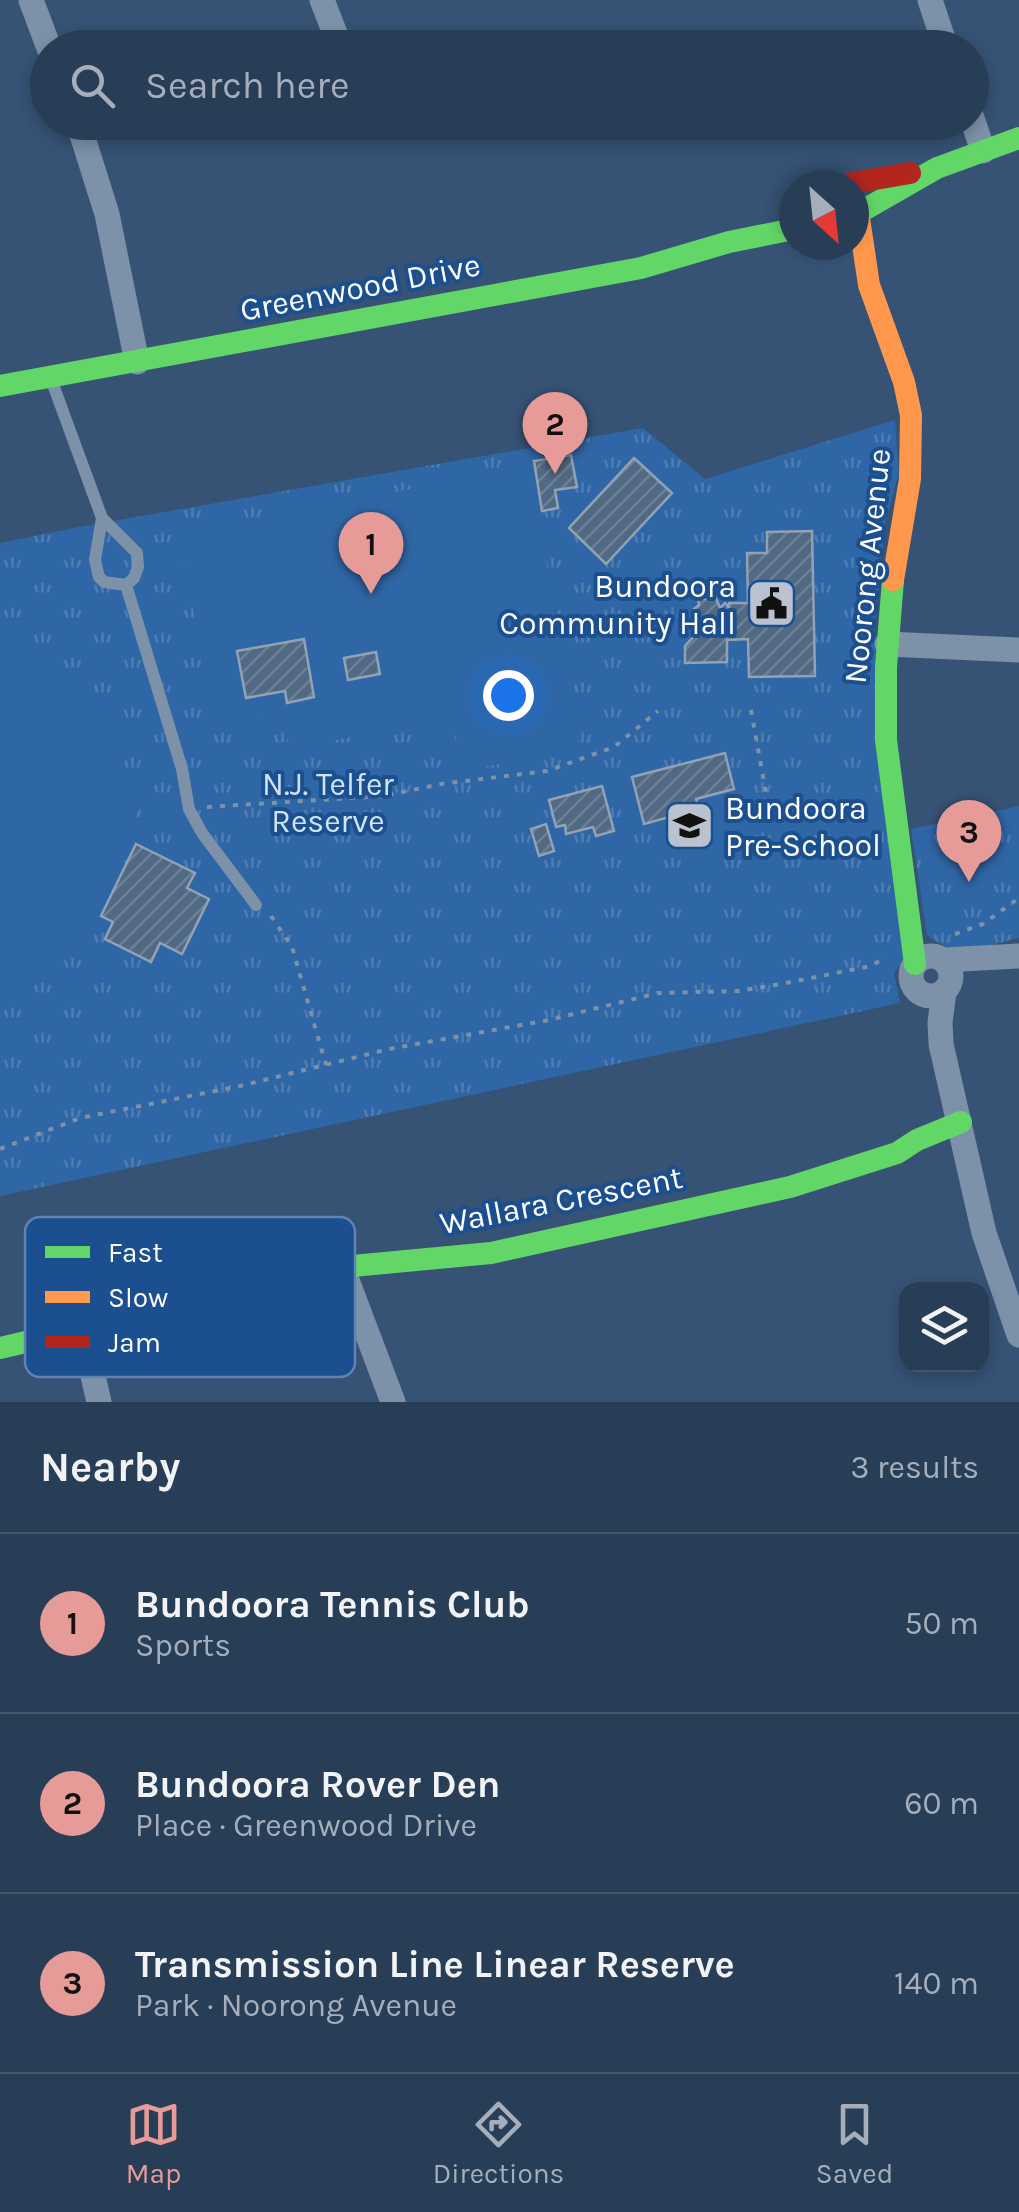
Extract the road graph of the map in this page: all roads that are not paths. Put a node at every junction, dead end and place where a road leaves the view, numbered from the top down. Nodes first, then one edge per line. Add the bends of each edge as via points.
1 (31, 0) edge
2 (322, 0) edge
3 (930, 0) edge
4 (42, 30) edge
5 (334, 30) edge
6 (940, 30) edge
7 (1019, 138) edge
8 (84, 140) edge
9 (979, 140) edge
10 (982, 151) junction
11 (938, 168) junction
12 (869, 178) edge
13 (869, 211) edge
14 (779, 217) edge
15 (779, 232) edge
16 (729, 242) junction
17 (854, 260) edge
18 (865, 260) edge
19 (868, 283) junction
20 (137, 362) junction
21 (50, 376) junction
22 (0, 386) edge
23 (102, 518) junction
24 (126, 585) junction
25 (887, 644) junction
26 (1019, 650) edge
27 (256, 905) road end
28 (1012, 958) edge
29 (930, 961) junction
30 (962, 1131) junction
31 (897, 1153) joint
32 (355, 1266) edge
33 (355, 1302) edge
34 (1019, 1335) edge
35 (25, 1342) edge
36 (0, 1348) edge
37 (93, 1377) edge
38 (98, 1402) edge
39 (392, 1402) edge

1 - 4 street
2 - 5 street
3 - 6 street
7 - 10 street
8 - 20 street via 108,214
9 - 10 street
10 - 11 street
11 - 12 street
11 - 13 street
14 - 16 street, Greenwood Drive
15 - 16 street, Greenwood Drive
16 - 20 street, Greenwood Drive via 641,268
17 - 19 street, Noorong Avenue
18 - 19 street, Noorong Avenue
19 - 25 street, Noorong Avenue via 904,385 912,439 910,499
20 - 21 street, Greenwood Drive
21 - 22 street, Greenwood Drive
21 - 23 lane
23 - 24 lane via 137,554 134,578
23 - 24 lane via 96,569 104,582
24 - 27 lane via 189,808
25 - 26 street
25 - 29 street, Noorong Avenue via 891,792
28 - 29 street
29 - 30 street, Noorong Avenue
30 - 31 street, Wallara Crescent
30 - 34 street, Noorong Avenue via 989,1252
31 - 32 street, Wallara Crescent via 819,1180 523,1247
33 - 39 street
35 - 36 street, Wallara Crescent
37 - 38 street

